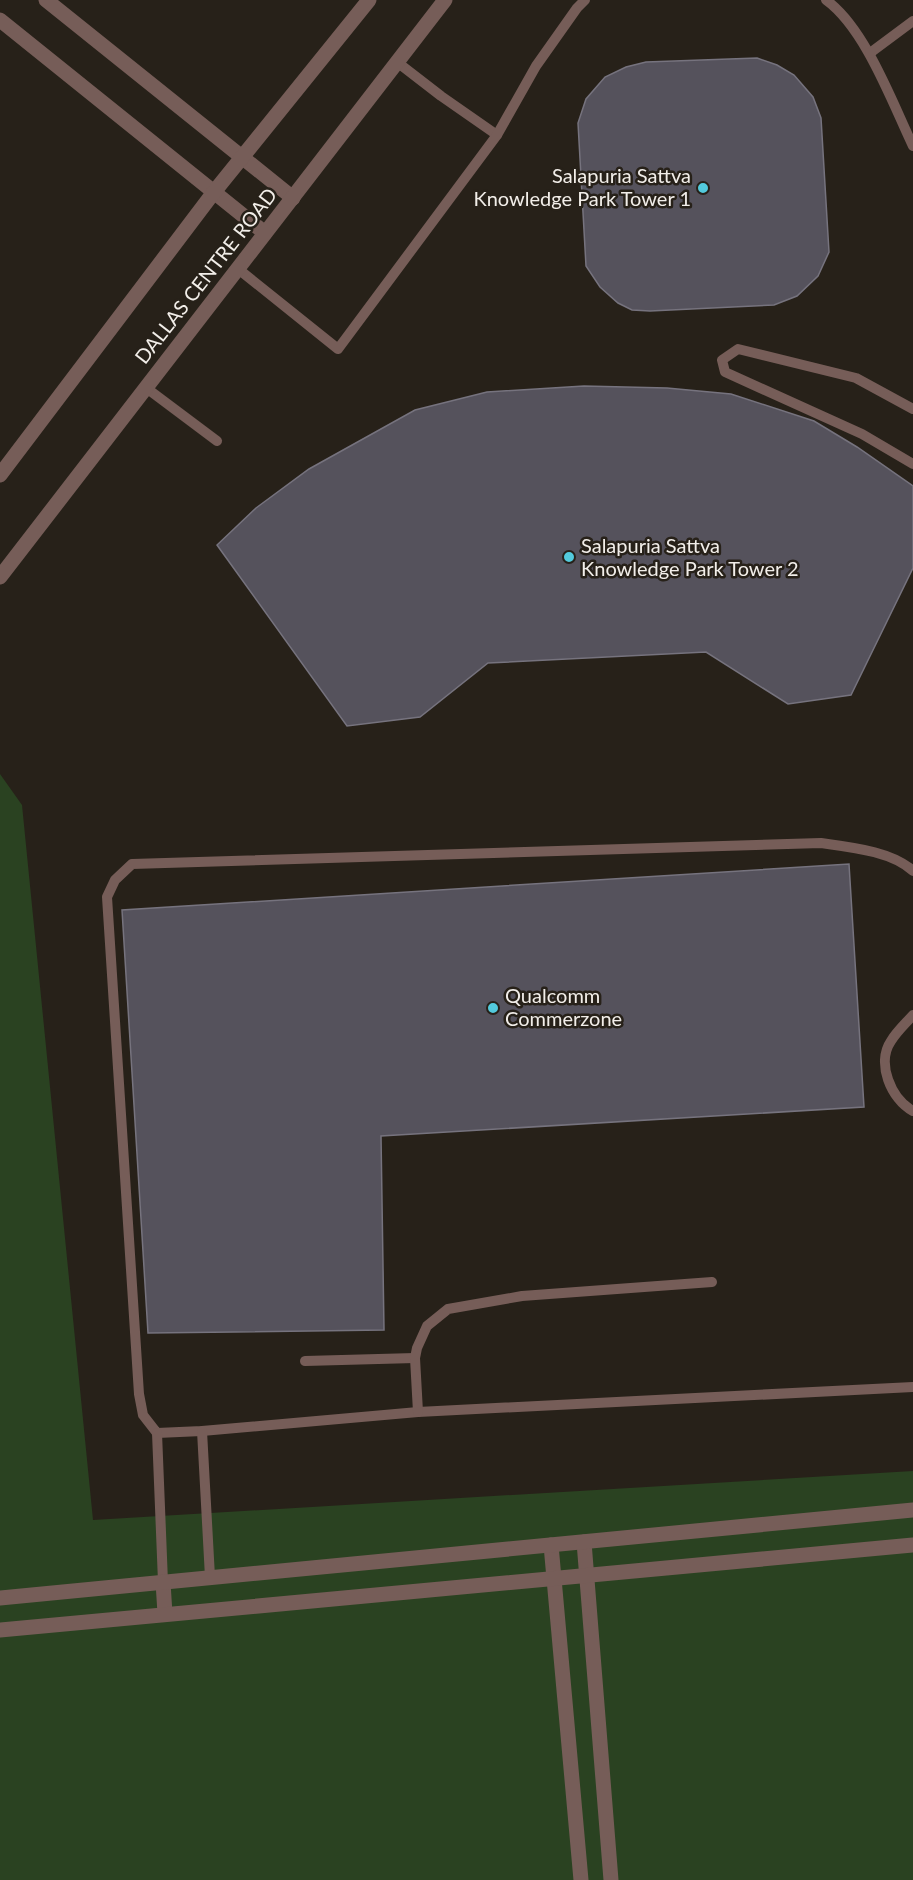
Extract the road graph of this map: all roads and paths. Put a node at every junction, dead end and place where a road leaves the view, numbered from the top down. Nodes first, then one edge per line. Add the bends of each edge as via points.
1 (46, 0) edge
2 (369, 0) edge
3 (445, 0) edge
4 (585, 0) edge
5 (832, 2) edge
6 (0, 20) edge
7 (913, 21) edge
8 (870, 53) junction
9 (397, 63) junction
10 (497, 135) junction
11 (913, 146) edge
12 (242, 157) junction
13 (214, 192) junction
14 (293, 198) junction
15 (265, 233) junction
16 (237, 268) junction
17 (145, 387) junction
18 (913, 409) edge
19 (216, 441) dead end
20 (913, 464) edge
21 (0, 475) edge
22 (0, 577) edge
23 (913, 871) edge
24 (913, 1015) edge
25 (913, 1111) edge
26 (712, 1282) dead end
27 (415, 1358) junction
28 (304, 1361) dead end
29 (913, 1387) edge
30 (418, 1412) junction
31 (202, 1431) junction
32 (157, 1433) junction
33 (913, 1510) edge
34 (584, 1542) junction
35 (551, 1545) junction
36 (913, 1545) edge
37 (586, 1575) junction
38 (210, 1577) junction
39 (554, 1578) junction
40 (164, 1582) junction
41 (0, 1598) edge
42 (165, 1614) junction
43 (0, 1630) edge
44 (581, 1880) edge
45 (611, 1880) edge

1 - 12 street
2 - 12 street
3 - 9 street, DALLAS CENTRE ROAD
4 - 10 lane via 536,66
5 - 8 lane
6 - 13 street
7 - 8 lane
8 - 11 lane
9 - 10 lane
9 - 14 street, DALLAS CENTRE ROAD
10 - 16 lane via 338,349
12 - 13 street
12 - 14 street
13 - 15 street
13 - 21 street
14 - 15 street, DALLAS CENTRE ROAD
15 - 16 street, DALLAS CENTRE ROAD
16 - 17 street, DALLAS CENTRE ROAD
17 - 19 lane
17 - 22 street, DALLAS CENTRE ROAD
18 - 20 lane via 856,378 738,349 722,360 725,372 862,434
23 - 32 lane via 892,858 821,843 132,864 115,880 107,897 139,1394 143,1415
24 - 25 lane via 890,1042 885,1066 890,1089
26 - 27 lane via 522,1296 448,1309 428,1326
27 - 28 lane
27 - 30 lane
29 - 30 lane
30 - 31 lane
31 - 32 lane
31 - 38 lane
32 - 40 lane
33 - 34 street
34 - 35 street
34 - 37 street
35 - 38 street
35 - 39 street
36 - 37 street
37 - 39 street
37 - 45 street
38 - 40 street
39 - 42 street
39 - 44 street
40 - 41 street
40 - 42 street
42 - 43 street

